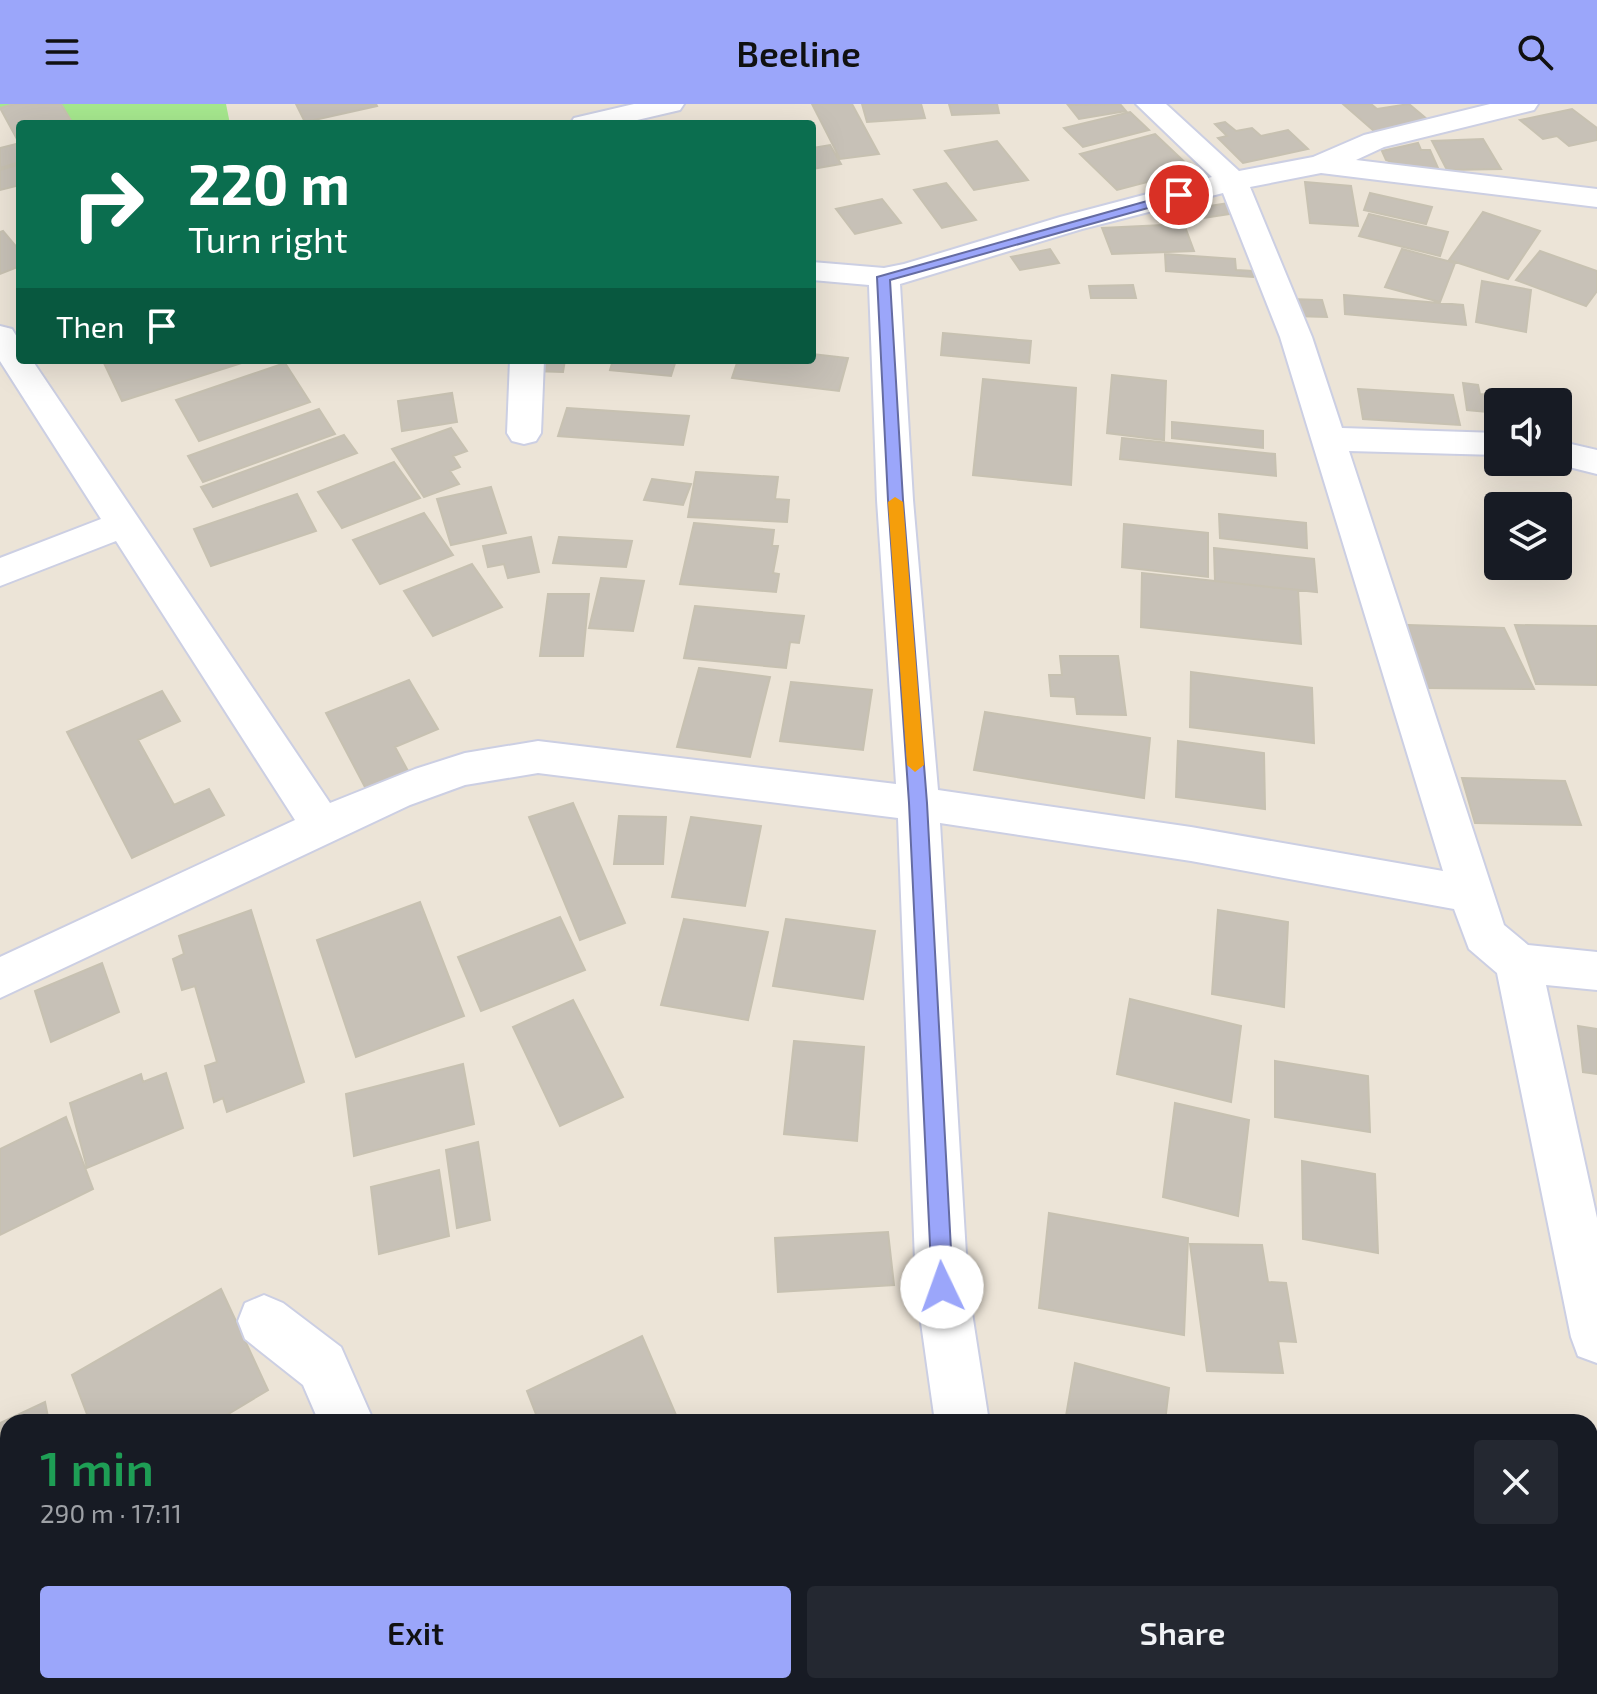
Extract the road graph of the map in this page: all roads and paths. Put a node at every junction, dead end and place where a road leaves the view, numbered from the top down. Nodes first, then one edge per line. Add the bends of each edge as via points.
1 (670, 104) edge
2 (1150, 104) edge
3 (1524, 104) edge
4 (601, 120) edge
5 (1321, 164) junction
6 (1233, 181) junction
7 (1597, 198) edge
8 (816, 271) edge
9 (884, 277) junction
10 (0, 336) edge
11 (16, 360) edge
12 (18, 364) edge
13 (527, 364) edge
14 (524, 433) dead end
15 (1328, 439) junction
16 (1484, 444) edge
17 (1572, 456) edge
18 (1597, 462) edge
19 (123, 524) junction
20 (0, 573) edge
21 (918, 803) junction
22 (322, 826) junction
23 (1471, 893) junction
24 (1518, 963) junction
25 (1597, 971) edge
26 (0, 978) edge
27 (264, 1321) dead end
28 (1597, 1337) edge
29 (343, 1414) edge
30 (961, 1414) edge

1 - 4 street
2 - 6 street
3 - 5 street via 1374,141
5 - 6 street
5 - 7 street
6 - 9 street
6 - 15 street via 1296,337
8 - 9 street
9 - 21 street
10 - 11 street
12 - 19 street
13 - 14 street
15 - 16 street
15 - 23 street
17 - 18 street
19 - 20 street
19 - 22 street
21 - 22 street via 538,757 457,771
21 - 23 street
21 - 30 street via 942,1287
22 - 26 street
23 - 24 street via 1485,936
24 - 25 street
24 - 28 street
27 - 29 street via 322,1366

